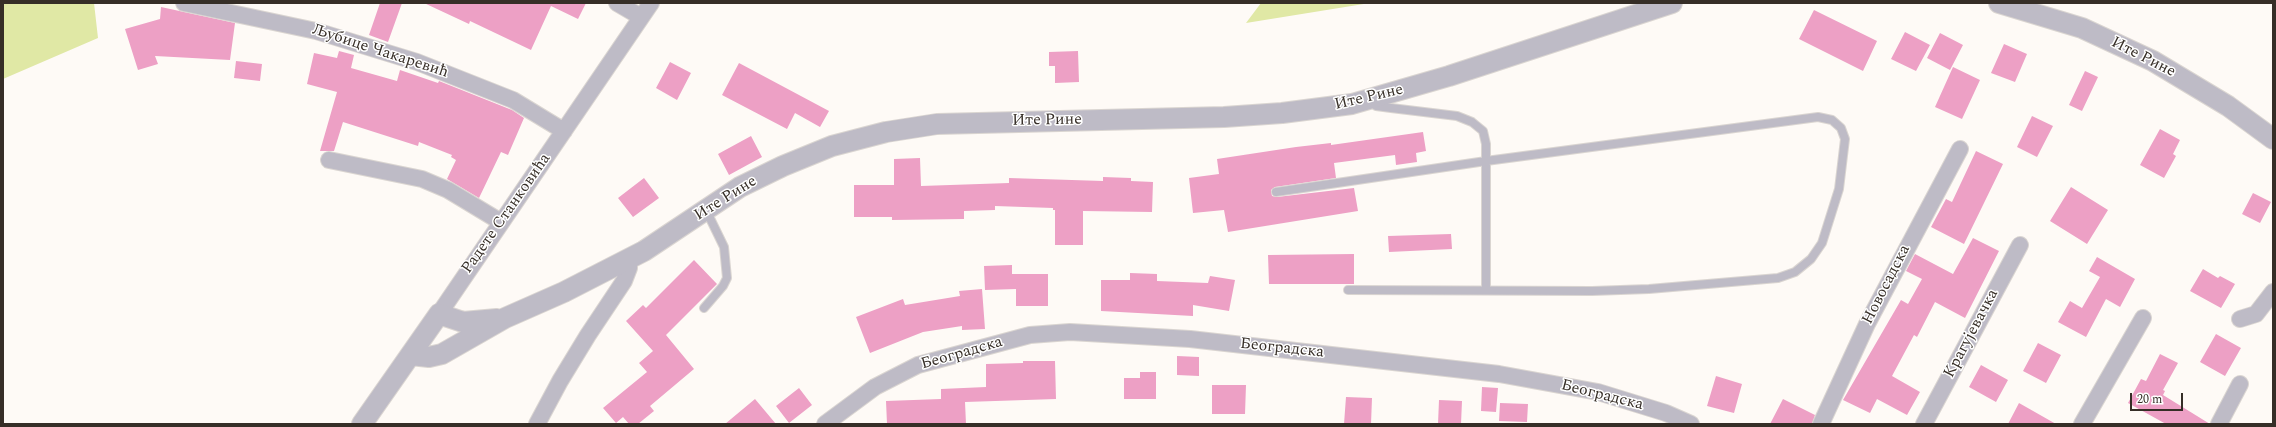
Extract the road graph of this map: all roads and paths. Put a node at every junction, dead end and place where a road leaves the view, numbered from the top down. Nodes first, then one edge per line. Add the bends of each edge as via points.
1 (184, 3) edge
2 (617, 3) edge
3 (651, 3) edge
4 (1672, 3) edge
5 (1999, 3) edge
6 (642, 17) junction
7 (1368, 100) junction
8 (564, 131) junction
9 (2273, 139) edge
10 (1960, 149) dead end
11 (329, 160) dead end
12 (1486, 161) junction
13 (1276, 192) dead end
14 (706, 210) junction
15 (501, 222) junction
16 (2020, 245) dead end
17 (629, 259) junction
18 (1348, 290) dead end
19 (1486, 290) junction
20 (2273, 292) edge
21 (704, 308) dead end
22 (439, 314) junction
23 (505, 318) junction
24 (2143, 318) dead end
25 (2240, 319) dead end
26 (411, 355) junction
27 (2240, 384) dead end
28 (840, 419) edge
29 (1685, 423) edge
30 (362, 424) edge
31 (537, 424) edge
32 (825, 424) edge
33 (1821, 424) edge
34 (1924, 424) edge
35 (2082, 424) edge
36 (2219, 424) edge

1 - 8 street, Љубице Чакаревић via 316,31 417,62 513,100
2 - 6 street
3 - 6 street, Радете Станковића
4 - 7 street, Ите Рине
5 - 9 street, Ите Рине via 2082,28 2153,61 2228,106
6 - 8 street, Радете Станковића
7 - 12 lane via 1376,106 1457,116 1472,122 1483,131
7 - 14 street, Ите Рине via 1282,114 917,126 886,132 807,156 740,187
8 - 15 street, Радете Станковића
10 - 33 street, Новосадска via 1870,317
11 - 15 street via 422,179 448,190
12 - 13 lane
12 - 19 lane
12 - 19 lane via 1818,117 1832,120 1840,128 1845,139 1839,189 1822,243 1811,259 1795,272 1778,278 1649,289
14 - 17 street, Ите Рине
14 - 21 lane via 724,247 727,278
15 - 22 street, Радете Станковића
16 - 34 street, Крагујевачка
17 - 23 street, Ите Рине
17 - 31 street via 629,268 624,280 572,361
18 - 19 lane
20 - 25 street via 2256,314
22 - 23 street via 463,322
22 - 26 street, Радете Станковића
23 - 26 street via 442,354 429,357
24 - 35 street
26 - 30 street, Радете Станковића
27 - 36 street
28 - 29 street, Београдска via 875,387 918,365 1030,335 1070,332 1190,339 1499,374 1598,392 1666,413
28 - 32 street, Београдска

